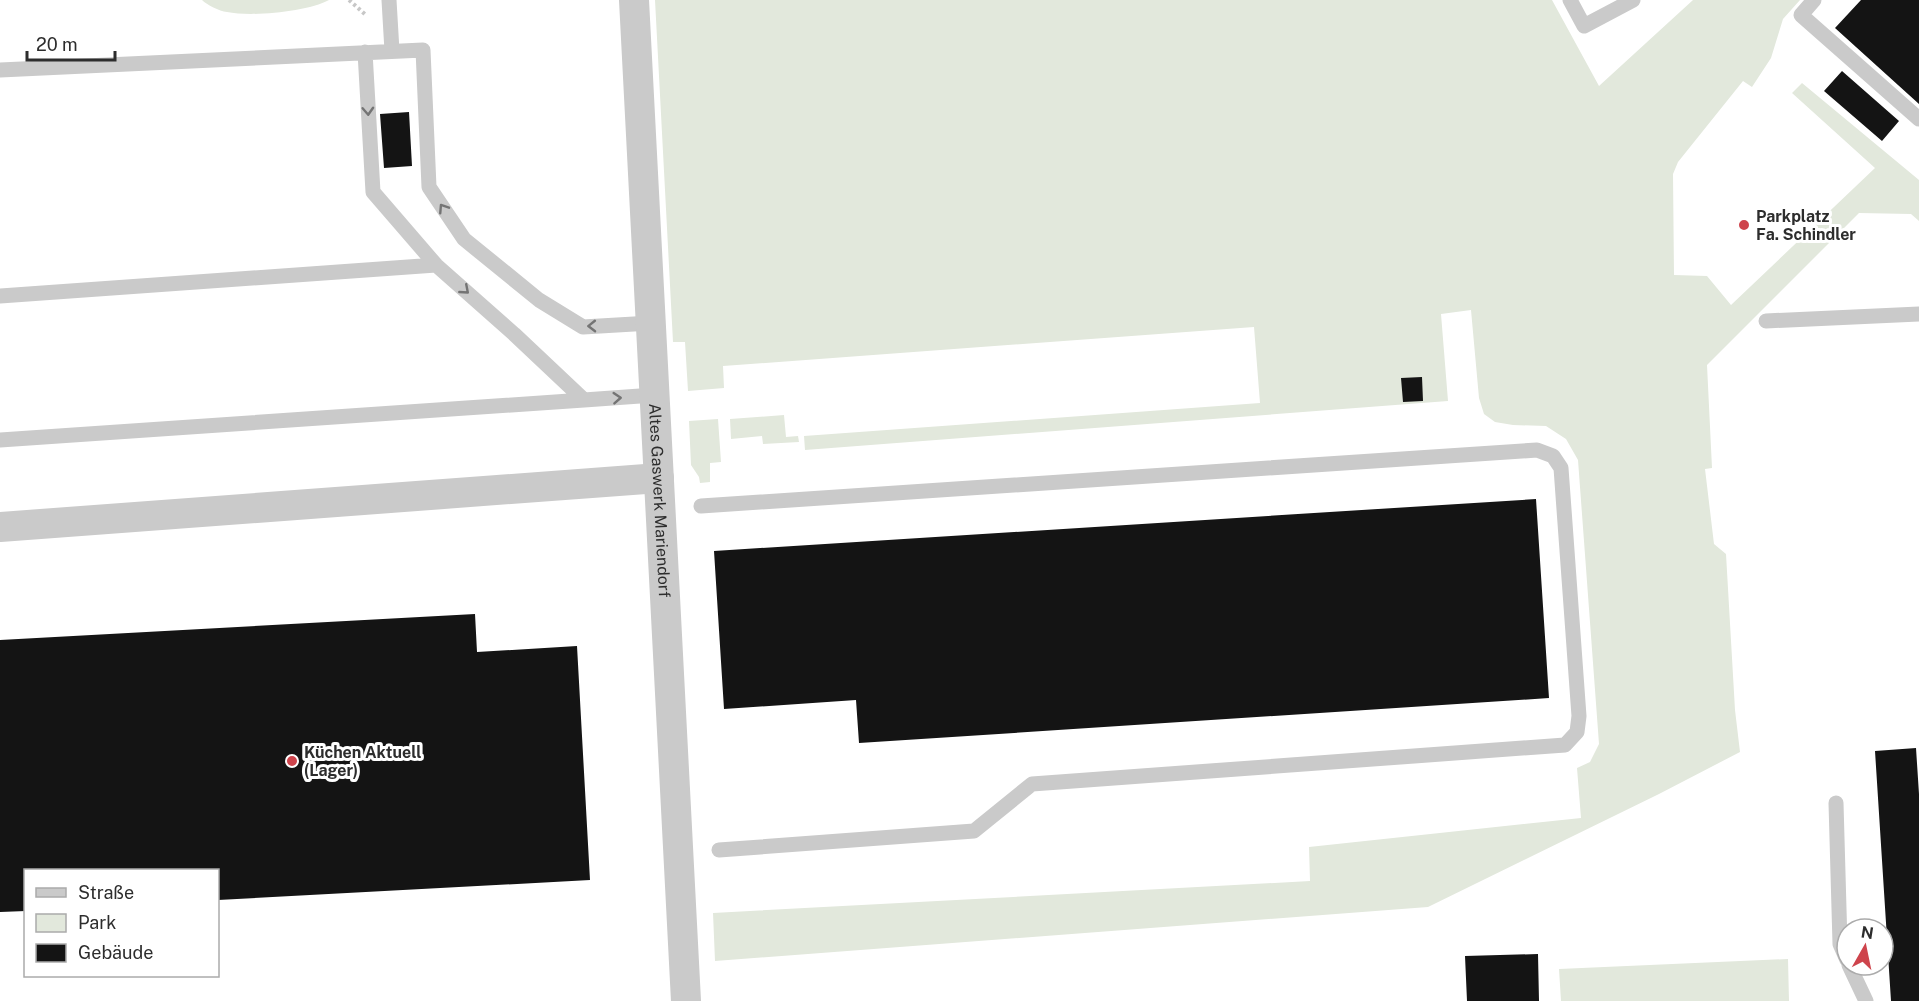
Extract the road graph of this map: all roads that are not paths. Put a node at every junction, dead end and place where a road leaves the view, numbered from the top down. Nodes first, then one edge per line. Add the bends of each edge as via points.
1 (389, 0) edge
2 (634, 0) edge
3 (1570, 0) edge
4 (1634, 0) edge
5 (1814, 0) edge
6 (392, 51) junction
7 (365, 52) junction
8 (0, 70) edge
9 (1919, 119) edge
10 (436, 265) junction
11 (0, 296) edge
12 (1919, 314) edge
13 (1766, 321) dead end
14 (651, 323) junction
15 (654, 395) junction
16 (584, 400) junction
17 (0, 440) edge
18 (659, 478) junction
19 (701, 506) dead end
20 (0, 527) edge
21 (1836, 803) dead end
22 (719, 850) dead end
23 (1839, 917) edge
24 (1855, 977) edge
25 (686, 1001) edge
26 (1866, 1001) edge

1 - 6 lane
2 - 14 street, Altes Gaswerk Mariendorf
3 - 4 lane via 1584,26
5 - 9 lane via 1801,15
6 - 7 lane
14 -> 6 lane via 584,327 539,300 464,239 429,188 423,50
7 - 8 lane
7 -> 10 lane via 373,192
10 - 11 lane
10 -> 16 lane
12 - 13 lane
14 - 15 street, Altes Gaswerk Mariendorf
16 -> 15 lane
15 - 18 street, Altes Gaswerk Mariendorf
16 - 17 lane
18 - 20 street
18 - 25 street, Altes Gaswerk Mariendorf
19 - 22 lane via 1537,450 1552,456 1561,468 1579,716 1577,732 1565,744 1032,784 974,831
21 - 23 lane
24 - 26 lane

